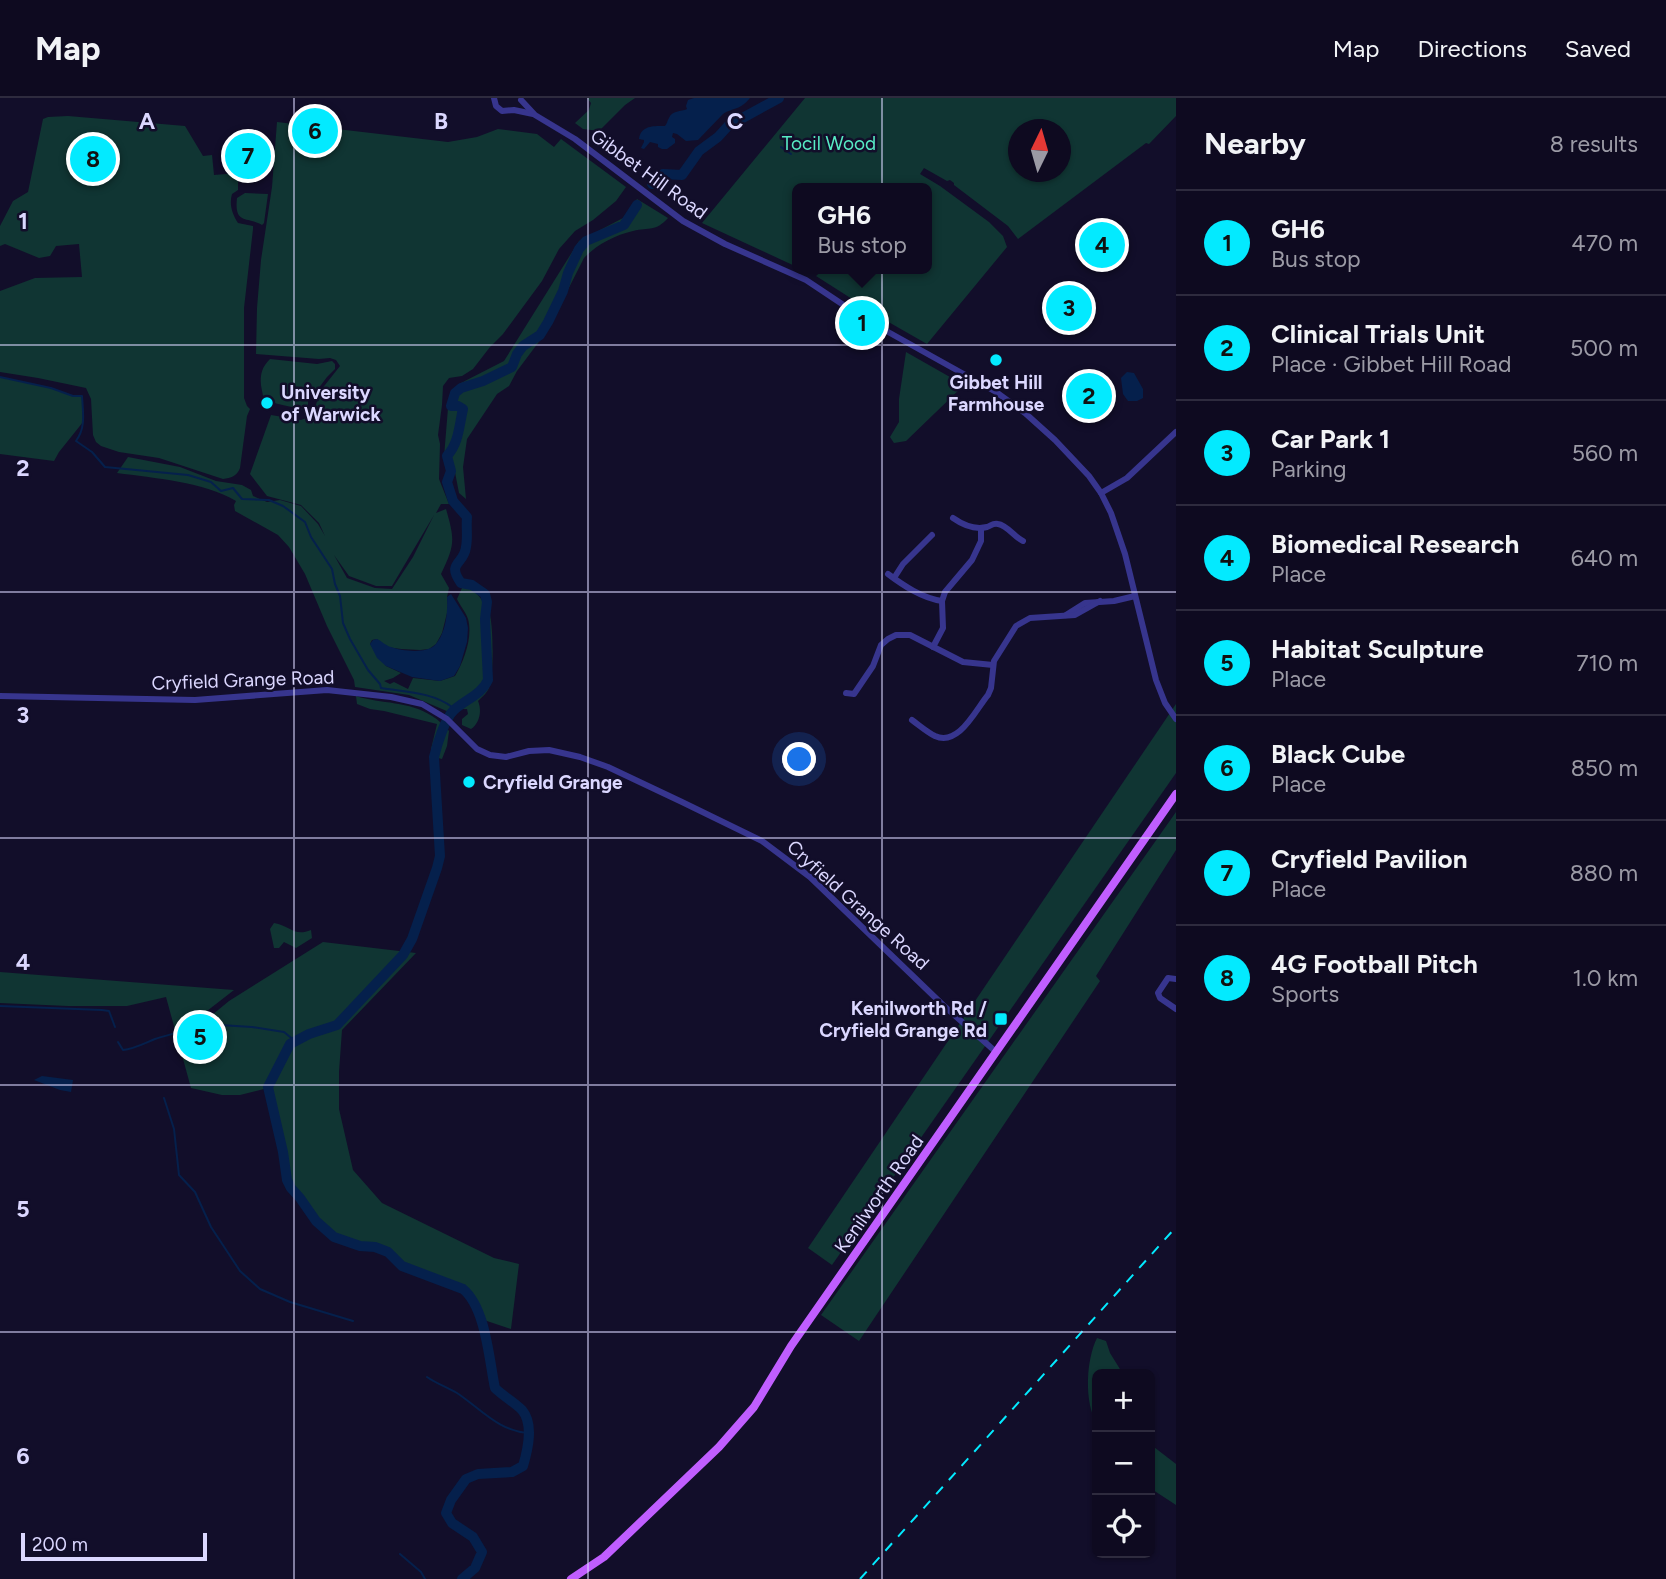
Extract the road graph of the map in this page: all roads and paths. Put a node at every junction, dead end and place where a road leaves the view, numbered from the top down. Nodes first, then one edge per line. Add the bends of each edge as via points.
1 (494, 98) edge
2 (521, 99) edge
3 (514, 110) junction
4 (535, 114) junction
5 (792, 274) edge
6 (793, 274) edge
7 (1176, 432) edge
8 (1101, 493) junction
9 (953, 518) dead end
10 (981, 528) junction
11 (932, 535) dead end
12 (1023, 541) dead end
13 (1135, 596) junction
14 (942, 601) junction
15 (933, 647) junction
16 (993, 665) junction
17 (0, 696) edge
18 (859, 701) dead end
19 (1176, 719) edge
20 (912, 720) dead end
21 (1176, 794) edge
22 (1176, 979) edge
23 (1175, 1007) edge
24 (996, 1052) junction
25 (571, 1579) edge

1 - 3 street via 502,111
2 - 3 street
2 - 4 street, Gibbet Hill Road
3 - 4 street, Gibbet Hill Road
4 - 5 street, Gibbet Hill Road via 682,221
6 - 8 street, Gibbet Hill Road via 1025,412
7 - 8 street via 1127,478
8 - 13 street, Gibbet Hill Road via 1118,531
9 - 10 street
10 - 12 street via 1001,524
10 - 14 street via 981,541 972,560
11 - 14 street via 891,576
13 - 16 street via 1100,601 1081,613 1022,621
13 - 19 street, Gibbet Hill Road via 1156,680
14 - 15 street via 943,625
15 - 16 street via 962,662
15 - 18 street via 906,634 888,639 850,694
16 - 20 street via 988,695 955,735 937,737
17 - 24 street, Cryfield Grange Road via 195,700 334,690 427,706 486,754 506,757 549,750 608,767 762,841 810,877
21 - 24 main road, Kenilworth Road
22 - 23 street via 1168,978 1158,993
24 - 25 main road, Kenilworth Road via 791,1346 754,1407 719,1447 604,1557

